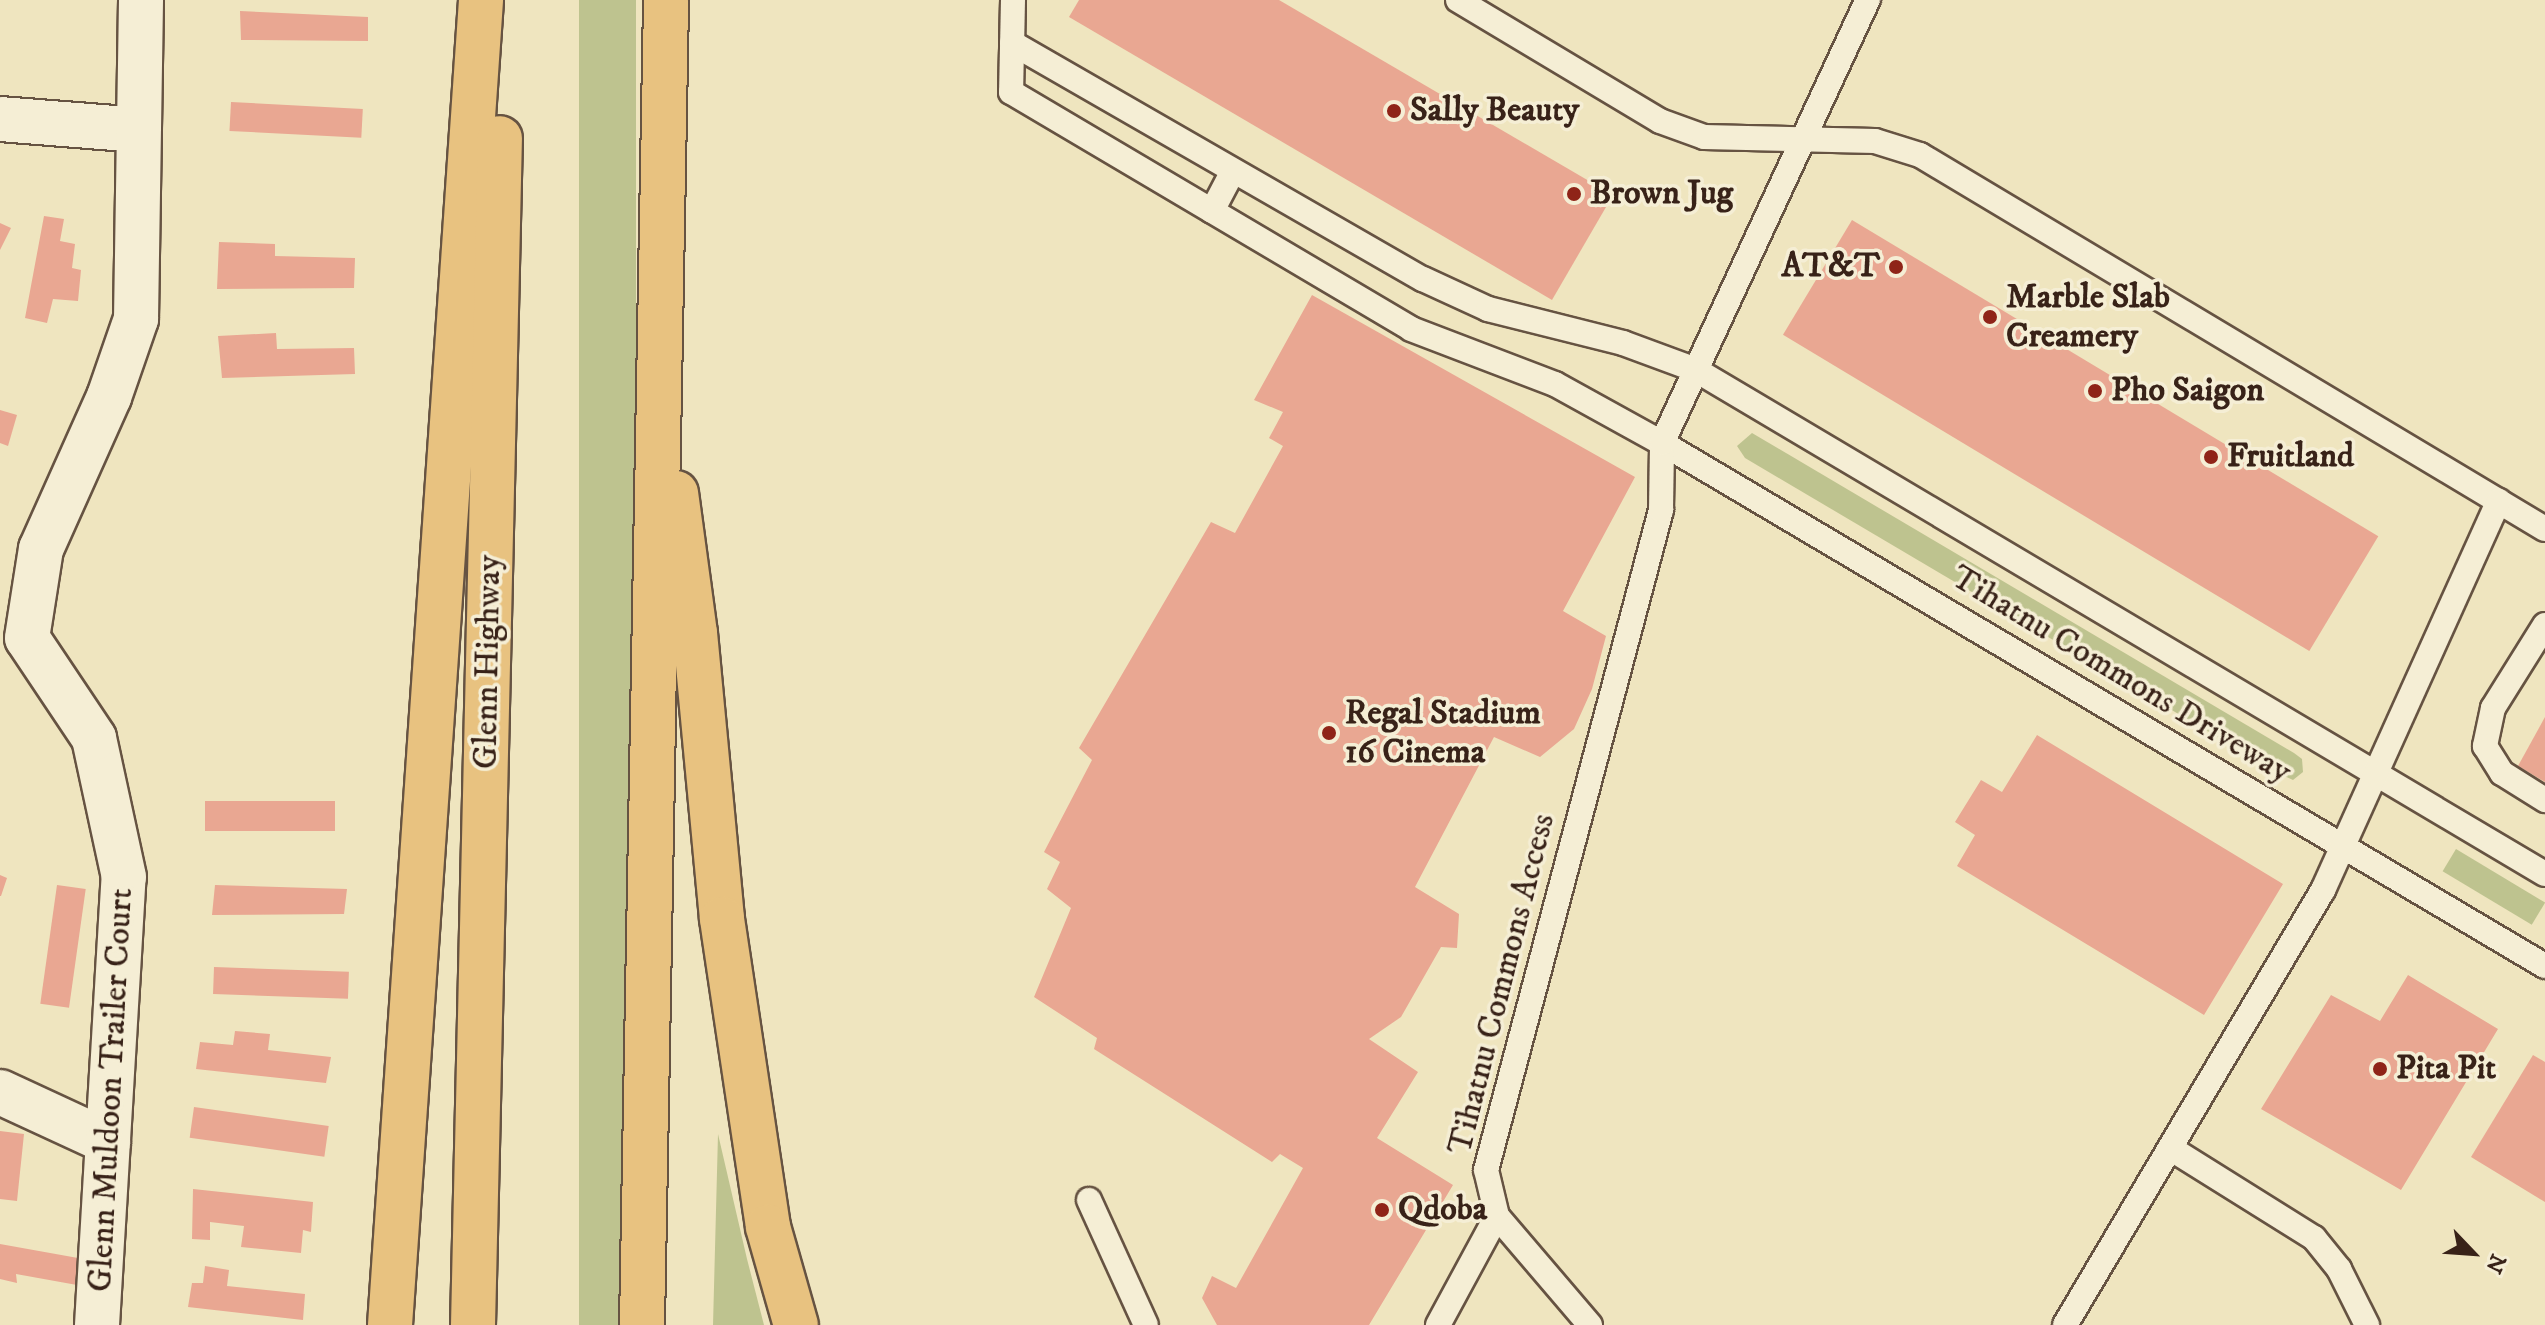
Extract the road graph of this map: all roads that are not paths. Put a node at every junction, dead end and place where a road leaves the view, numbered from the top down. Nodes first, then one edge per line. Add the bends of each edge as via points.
1 (141, 0) edge
2 (481, 0) edge
3 (503, 0) edge
4 (666, 0) edge
5 (1013, 0) edge
6 (1458, 0) edge
7 (1868, 0) edge
8 (1012, 43) junction
9 (0, 119) edge
10 (139, 130) junction
11 (1803, 138) junction
12 (1233, 171) junction
13 (1212, 211) junction
14 (657, 350) junction
15 (1696, 370) junction
16 (1662, 443) junction
17 (2499, 501) junction
18 (2545, 529) edge
19 (2545, 625) edge
20 (14, 632) edge
21 (2377, 774) junction
22 (2545, 800) edge
23 (2344, 847) junction
24 (2545, 874) edge
25 (2545, 966) edge
26 (0, 1092) edge
27 (108, 1142) junction
28 (2170, 1148) junction
29 (1089, 1200) dead end
30 (1497, 1216) junction
31 (97, 1325) edge
32 (390, 1325) edge
33 (473, 1325) edge
34 (642, 1325) edge
35 (796, 1325) edge
36 (1146, 1325) edge
37 (1438, 1325) edge
38 (1590, 1325) edge
39 (2065, 1325) edge
40 (2367, 1325) edge

1 - 10 street, Glenn Muldoon Trailer Court
2 - 32 highway
3 - 33 highway, Glenn Highway
4 - 14 highway
5 - 8 lane
6 - 11 lane via 1660,121 1704,137
7 - 11 lane
8 - 12 lane, Tihatnu Commons Driveway
8 - 13 lane, Tihatnu Commons Driveway via 1011,92
9 - 10 street
10 - 20 street, Glenn Muldoon Trailer Court via 136,319 109,397 41,549
11 - 15 lane
11 - 17 lane via 1875,141 1959,174
12 - 13 lane
12 - 15 lane, Tihatnu Commons Driveway via 1423,279 1488,309 1623,343
13 - 16 lane, Tihatnu Commons Driveway via 1411,329 1555,384
14 - 34 highway
14 - 35 highway via 695,633 722,919 768,1227
15 - 16 lane
15 - 21 lane, Tihatnu Commons Driveway
16 - 23 lane, Tihatnu Commons Driveway
16 - 30 lane, Tihatnu Commons Access via 1661,510 1486,1170
17 - 18 lane
17 - 21 lane
19 - 22 lane via 2493,708 2485,746 2502,773
20 - 27 street, Glenn Muldoon Trailer Court via 94,738 124,877
21 - 23 lane
21 - 24 lane, Tihatnu Commons Driveway
23 - 25 lane, Tihatnu Commons Driveway
23 - 28 lane
26 - 27 street
27 - 31 street, Glenn Muldoon Trailer Court
28 - 39 lane
28 - 40 lane via 2314,1238 2339,1269
29 - 36 lane
30 - 37 lane
30 - 38 lane, Tihatnu Commons Access

